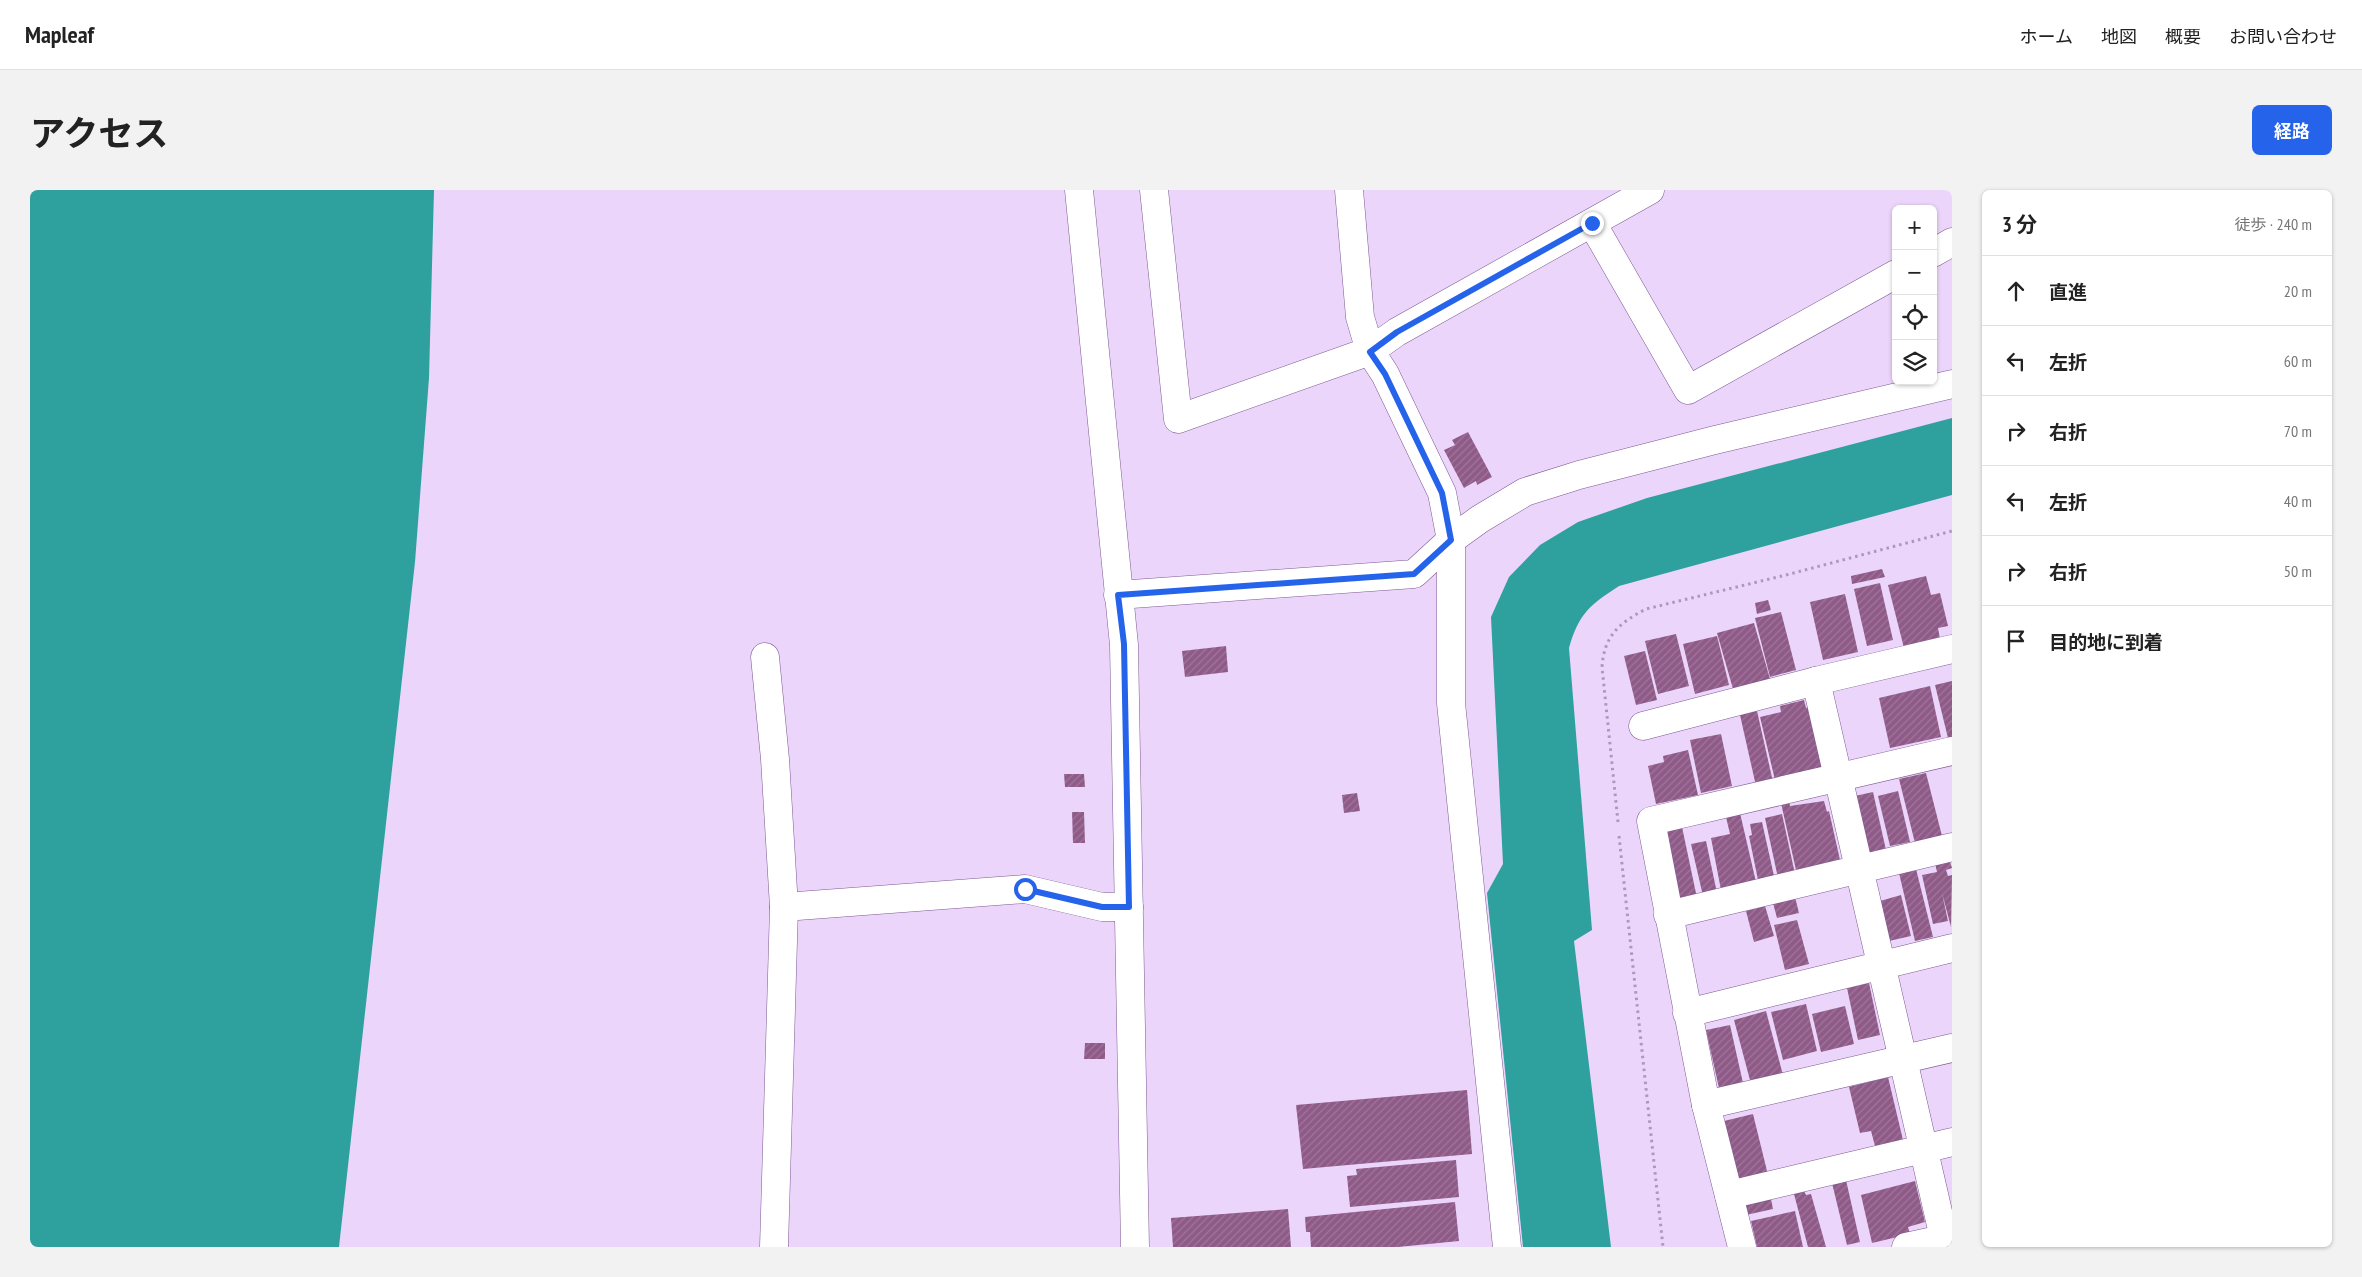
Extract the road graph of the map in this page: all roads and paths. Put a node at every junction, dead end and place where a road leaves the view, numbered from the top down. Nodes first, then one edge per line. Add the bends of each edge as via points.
1 (1079, 190) edge
2 (1154, 190) edge
3 (1348, 190) edge
4 (1650, 190) edge
5 (1592, 223) junction
6 (1952, 242) edge
7 (1937, 250) edge
8 (1892, 276) edge
9 (1370, 352) junction
10 (1952, 384) edge
11 (1451, 540) junction
12 (1118, 595) junction
13 (1952, 649) edge
14 (765, 657) dead end
15 (1816, 681) junction
16 (1643, 726) dead end
17 (1952, 751) edge
18 (1838, 776) junction
19 (1952, 847) edge
20 (1859, 869) junction
21 (784, 907) junction
22 (1129, 907) junction
23 (1668, 915) junction
24 (1952, 948) edge
25 (1882, 965) junction
26 (1687, 1013) junction
27 (1952, 1048) edge
28 (1903, 1059) junction
29 (1706, 1105) junction
30 (1952, 1142) edge
31 (1923, 1148) junction
32 (1729, 1195) junction
33 (1948, 1238) edge
34 (774, 1247) edge
35 (1134, 1247) edge
36 (1507, 1247) edge
37 (1742, 1247) edge
38 (1906, 1247) edge

1 - 12 street
2 - 9 street via 1178,419
3 - 9 street via 1360,317
4 - 5 street
5 - 8 street via 1688,390
5 - 9 street via 1397,332
6 - 7 street
9 - 11 street via 1385,374 1442,493
10 - 11 street via 1579,475 1525,492
11 - 12 street via 1414,574
11 - 36 street via 1451,703
12 - 22 street via 1124,644
13 - 15 street
14 - 21 street
15 - 16 street
15 - 18 street
17 - 18 street
18 - 20 street
18 - 23 street via 1651,821
19 - 20 street
20 - 23 street
20 - 25 street
21 - 22 street via 1025,889 1102,907
21 - 34 street
22 - 35 street
23 - 26 street
24 - 25 street
25 - 26 street
25 - 28 street
26 - 29 street
27 - 28 street
28 - 29 street
28 - 31 street
29 - 32 street
30 - 31 street
31 - 32 street
31 - 33 street
32 - 37 street
33 - 38 street

